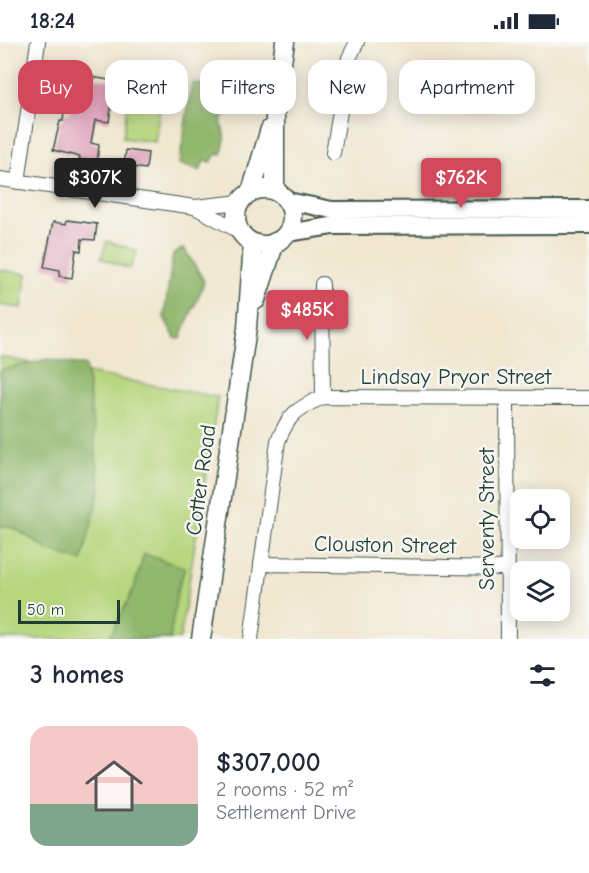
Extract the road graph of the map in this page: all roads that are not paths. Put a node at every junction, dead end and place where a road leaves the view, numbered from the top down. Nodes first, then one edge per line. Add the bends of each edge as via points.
1 (38, 42) edge
2 (285, 42) edge
3 (357, 42) edge
4 (282, 60) edge
5 (274, 114) edge
6 (275, 114) edge
7 (333, 153) dead end
8 (0, 179) edge
9 (18, 182) junction
10 (281, 196) junction
11 (245, 197) junction
12 (195, 207) junction
13 (589, 209) edge
14 (589, 225) edge
15 (247, 237) junction
16 (281, 238) junction
17 (322, 284) dead end
18 (247, 328) junction
19 (323, 397) junction
20 (507, 398) junction
21 (589, 398) edge
22 (261, 564) junction
23 (508, 568) junction
24 (201, 639) edge
25 (251, 639) edge
26 (508, 639) edge

1 - 9 street
2 - 4 main road
3 - 7 street via 349,58
5 - 11 main road
6 - 10 main road
8 - 9 street
9 - 12 street
10 - 11 main road via 267,189
10 - 13 street via 332,210
10 - 16 main road via 292,218
11 - 12 street
11 - 15 main road via 236,217
12 - 15 street
14 - 16 street via 332,226
15 - 16 main road via 268,244
15 - 18 main road, Cotter Road
16 - 18 main road, Cotter Road
17 - 19 street
18 - 24 main road, Cotter Road
19 - 20 street, Lindsay Pryor Street
19 - 22 street, Lindsay Pryor Street via 287,418 278,441
20 - 21 street, Lindsay Pryor Street
20 - 23 street, Serventy Street
22 - 23 street, Clouston Street
22 - 25 street, Lindsay Pryor Street
23 - 26 street, Serventy Street

